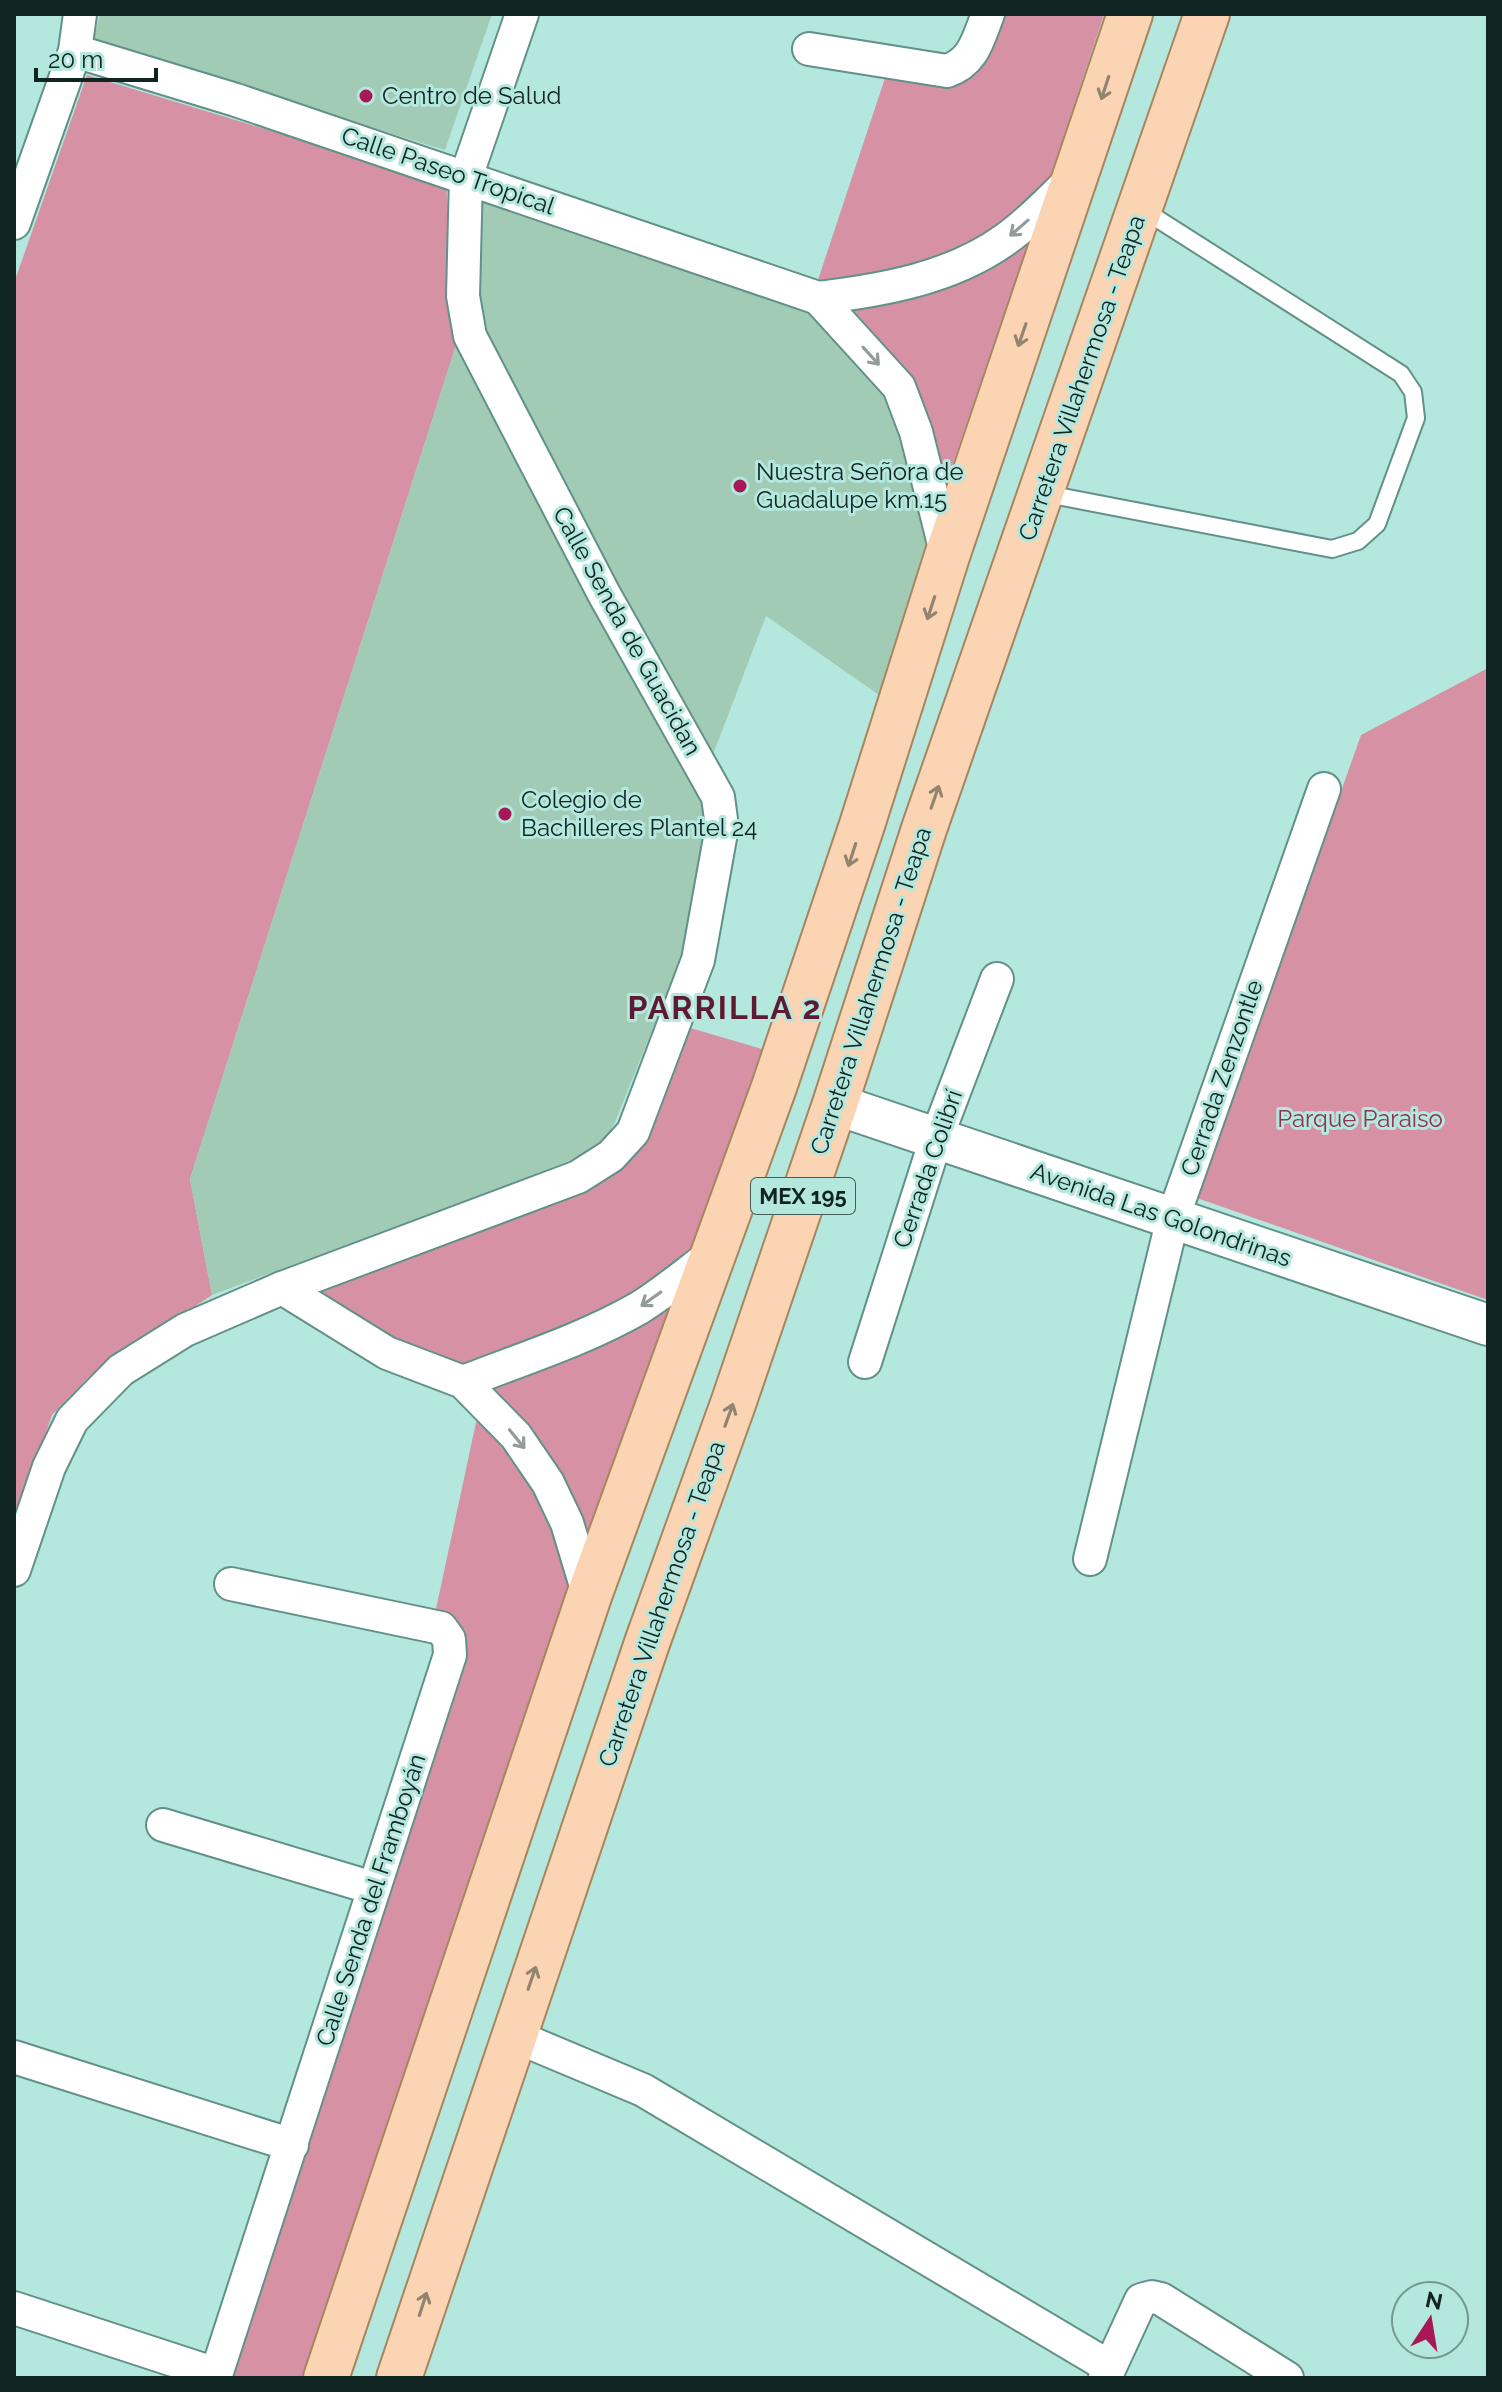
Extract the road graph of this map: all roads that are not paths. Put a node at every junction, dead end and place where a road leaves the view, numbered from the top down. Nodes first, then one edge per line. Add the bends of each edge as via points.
1 (80, 14) edge
2 (522, 14) edge
3 (988, 14) edge
4 (1130, 14) edge
5 (1207, 14) edge
6 (809, 49) dead end
7 (75, 51) junction
8 (1076, 175) junction
9 (466, 177) junction
10 (16, 207) edge
11 (1141, 208) junction
12 (818, 298) junction
13 (1042, 493) junction
14 (947, 556) junction
15 (1324, 789) dead end
16 (997, 979) dead end
17 (835, 1104) junction
18 (936, 1139) junction
19 (1173, 1218) junction
20 (714, 1253) junction
21 (282, 1288) junction
22 (1488, 1325) edge
23 (865, 1362) dead end
24 (463, 1382) junction
25 (1090, 1559) dead end
26 (14, 1570) edge
27 (231, 1584) dead end
28 (589, 1596) junction
29 (163, 1825) dead end
30 (373, 1888) junction
31 (512, 2035) junction
32 (14, 2057) edge
33 (292, 2145) junction
34 (14, 2308) edge
35 (1107, 2372) edge
36 (216, 2376) edge
37 (326, 2378) edge
38 (399, 2378) edge
39 (1287, 2378) edge

1 - 7 street
2 - 9 street, Calle Senda de Guacidan
3 - 6 street via 971,56 947,71
4 -> 8 main road, MEX 195
5 - 11 main road, Carretera Villahermosa - Teapa / MEX 195
7 - 9 street, Calle Paseo Tropical
7 - 10 street
8 -> 12 street via 1008,238 977,258 889,287
8 -> 14 main road, MEX 195
9 - 12 street, Calle Paseo Tropical
9 - 21 street, Calle Senda de Guacidan via 463,296 470,336 604,594 718,797 722,827 698,960 633,1132 611,1156 578,1177
11 - 13 main road, Carretera Villahermosa - Teapa / MEX 195
11 - 13 lane via 1401,374 1413,392 1416,418 1377,524 1358,541 1332,549
12 -> 14 street via 899,387 916,432
17 -> 13 main road, Carretera Villahermosa - Teapa / MEX 195
14 -> 20 main road, MEX 195 via 794,1029
15 - 19 street, Cerrada Zenzontle
16 - 18 street, Cerrada Colibrí
17 - 18 street, Avenida Las Golondrinas
31 -> 17 main road, Carretera Villahermosa - Teapa / MEX 195
18 - 19 street, Avenida Las Golondrinas
18 - 23 street, Cerrada Colibrí
19 - 22 street, Avenida Las Golondrinas
19 - 25 street, Cerrada Zenzontle
20 -> 24 street via 618,1319
20 - 28 main road, MEX 195
21 - 24 street via 387,1353
21 - 26 street via 185,1330 121,1370 72,1420 49,1467
24 -> 28 street via 516,1436 548,1483 567,1523
27 - 30 street, Calle Senda del Framboyán via 441,1628 449,1639 450,1655
28 - 37 main road, MEX 195
29 - 30 street
30 - 33 street, Calle Senda del Framboyán
31 - 35 street via 643,2090
38 -> 31 main road, Carretera Villahermosa - Teapa / MEX 195
32 - 33 street
33 - 36 street, Calle Senda del Framboyán
34 - 36 street
35 - 39 street via 1141,2300 1152,2297

